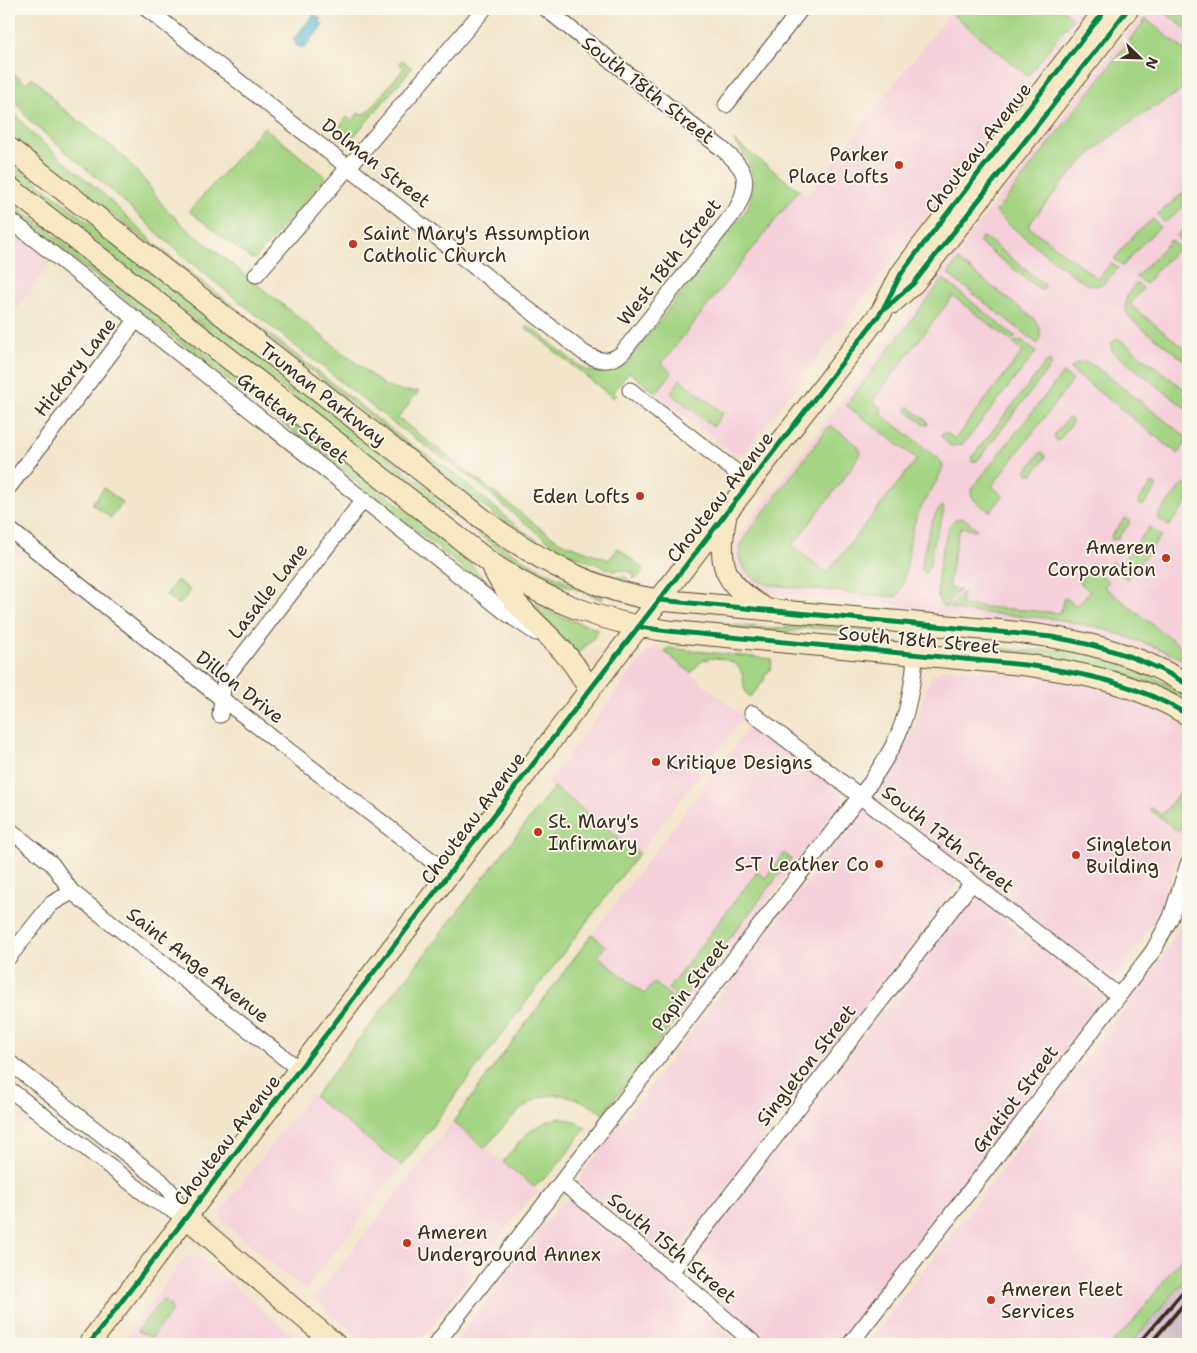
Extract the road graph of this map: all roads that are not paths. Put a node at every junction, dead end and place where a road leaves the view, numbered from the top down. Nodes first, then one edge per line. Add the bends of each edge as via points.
1 (147, 9) edge
2 (484, 9) edge
3 (546, 9) edge
4 (801, 9) edge
5 (1106, 9) edge
6 (1128, 9) edge
7 (726, 105) dead end
8 (9, 148) edge
9 (348, 167) junction
10 (744, 176) joint
11 (9, 187) edge
12 (9, 219) edge
13 (256, 275) dead end
14 (882, 311) junction
15 (137, 319) junction
16 (606, 361) joint
17 (630, 390) dead end
18 (749, 482) junction
19 (9, 487) edge
20 (364, 499) junction
21 (726, 512) junction
22 (9, 529) edge
23 (491, 563) junction
24 (659, 600) junction
25 (766, 610) junction
26 (918, 624) junction
27 (638, 627) junction
28 (556, 644) junction
29 (916, 655) junction
30 (1188, 685) edge
31 (589, 691) junction
32 (221, 707) junction
33 (752, 713) dead end
34 (1188, 715) edge
35 (860, 797) junction
36 (9, 829) edge
37 (1188, 864) edge
38 (449, 874) junction
39 (972, 883) junction
40 (72, 892) junction
41 (9, 957) edge
42 (1118, 996) junction
43 (9, 1062) edge
44 (300, 1070) junction
45 (9, 1089) edge
46 (562, 1182) junction
47 (186, 1217) junction
48 (671, 1272) junction
49 (89, 1344) edge
50 (335, 1344) edge
51 (436, 1344) edge
52 (755, 1344) edge
53 (850, 1344) edge

1 - 9 street, Dolman Street
2 - 9 street
3 - 10 street, South 18th Street via 732,157
4 - 7 street
5 - 14 main road, Chouteau Avenue via 911,260
6 - 14 main road, Chouteau Avenue via 914,283
8 - 24 main road, Truman Parkway via 503,535 545,562 572,574 624,593
9 - 13 street
9 - 16 street, Dolman Street via 584,353
10 - 16 street, West 18th Street via 746,187 736,210 622,353
11 - 23 main road, Truman Parkway
12 - 15 street, Grattan Street
14 - 18 main road, Chouteau Avenue
15 - 19 street, Hickory Lane
15 - 20 street, Grattan Street
17 - 18 street
18 - 21 main road, Chouteau Avenue
20 - 28 street, Grattan Street via 509,615
20 - 32 street, Lasalle Lane via 227,676
21 - 24 main road, Chouteau Avenue
21 - 25 main road via 722,552 726,572 735,587
22 - 32 street, Dillon Drive
23 - 27 main road, Truman Parkway via 564,605
23 - 28 main road via 506,590
24 - 25 main road, South 18th Street
24 - 27 main road, Chouteau Avenue
25 - 26 main road, South 18th Street
26 - 29 street, Papin Street
26 - 30 main road, South 18th Street via 1052,637 1095,645 1149,663
27 - 29 main road, South 18th Street
27 - 31 main road, Chouteau Avenue
28 - 31 main road
29 - 34 main road, South 18th Street via 1072,671 1146,693
29 - 35 street, Papin Street via 901,727 883,763
31 - 38 main road, Chouteau Avenue
32 - 38 street, Dillon Drive
33 - 35 street, South 17th Street
35 - 39 street, South 17th Street
35 - 46 street, Papin Street
36 - 40 street, Saint Ange Avenue via 52,864
37 - 42 street, Gratiot Street via 1179,898 1164,933
38 - 44 main road, Chouteau Avenue
39 - 42 street, South 17th Street
39 - 48 street, Singleton Street
40 - 41 street via 50,904
40 - 44 street, Saint Ange Avenue
42 - 53 street, Gratiot Street
43 - 47 street via 161,1181
44 - 47 main road, Chouteau Avenue
45 - 47 street via 153,1200
46 - 48 street, South 15th Street
46 - 51 street, Papin Street
47 - 49 main road, Chouteau Avenue
47 - 50 main road
48 - 52 street, South 15th Street

